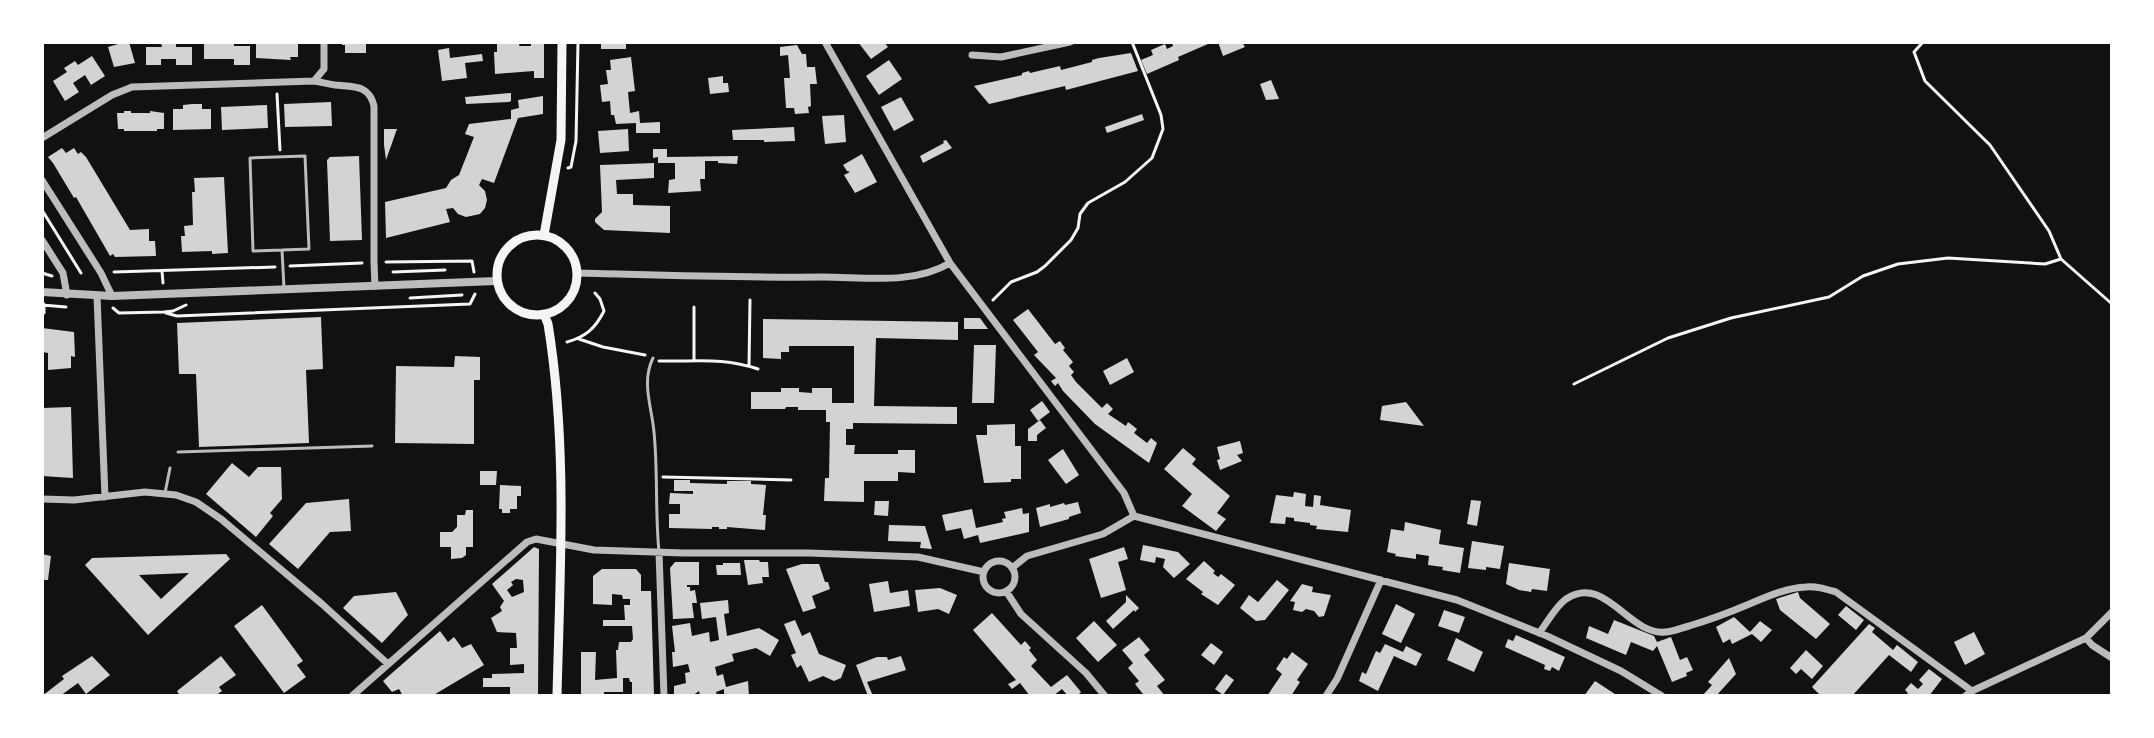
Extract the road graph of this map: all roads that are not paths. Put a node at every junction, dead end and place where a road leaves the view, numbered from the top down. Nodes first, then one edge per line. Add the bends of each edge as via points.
1 (324, 42) edge
2 (562, 42) edge
3 (825, 42) edge
4 (1070, 42) edge
5 (972, 55) dead end
6 (314, 81) junction
7 (42, 138) edge
8 (42, 180) edge
9 (544, 235) junction
10 (42, 240) edge
11 (282, 250) junction
12 (950, 263) junction
13 (577, 273) junction
14 (496, 281) junction
15 (375, 286) junction
16 (284, 288) junction
17 (42, 292) edge
18 (67, 295) junction
19 (97, 296) junction
20 (112, 296) junction
21 (544, 314) junction
22 (653, 358) road end
23 (372, 446) dead end
24 (178, 452) dead end
25 (170, 468) dead end
26 (165, 493) junction
27 (105, 497) junction
28 (42, 499) edge
29 (1134, 516) junction
30 (560, 544) junction
31 (659, 552) junction
32 (1012, 568) junction
33 (984, 572) junction
34 (1381, 580) junction
35 (1006, 591) junction
36 (2112, 612) edge
37 (1539, 633) junction
38 (2086, 638) junction
39 (2112, 658) edge
40 (388, 664) junction
41 (1969, 693) edge
42 (352, 696) edge
43 (557, 696) edge
44 (664, 696) edge
45 (1105, 696) edge
46 (1326, 696) edge
47 (1662, 696) edge

1 - 6 street via 324,69
2 - 9 main road via 561,140
3 - 12 street
4 - 5 street via 1001,57
6 - 7 street via 132,87
6 - 15 street via 361,87 373,100
8 - 20 street
9 - 13 main road via 571,253
9 - 14 main road via 522,237 505,250
10 - 18 street via 63,273
11 - 11 lane via 253,251 250,158 305,156 309,249
11 - 16 lane
12 - 13 street via 913,277
12 - 29 street via 1124,493
13 - 21 main road via 572,295
14 - 15 street
14 - 21 main road via 513,308
15 - 16 street
16 - 20 street
17 - 18 street
18 - 19 street
19 - 20 street
19 - 27 street
21 - 30 main road via 556,383
22 - 31 lane via 648,394
23 - 24 lane
25 - 26 lane
26 - 27 street
26 - 40 street via 196,502 221,519
27 - 28 street
29 - 32 street via 1103,534 1027,556
29 - 34 street
30 - 31 street
30 - 40 street via 544,539 527,542
30 - 43 main road
31 - 33 street via 918,557
31 - 44 street
32 - 33 street via 999,561
32 - 35 street via 1015,578
33 - 35 street via 991,590
34 - 37 street via 1457,600
34 - 46 street
35 - 45 street via 1021,614
36 - 38 street
37 - 41 street via 1565,600 1578,594 1598,596 1640,626 1664,633 1785,590 1821,587 1836,592
37 - 47 street
38 - 39 street
38 - 41 street
40 - 42 street

